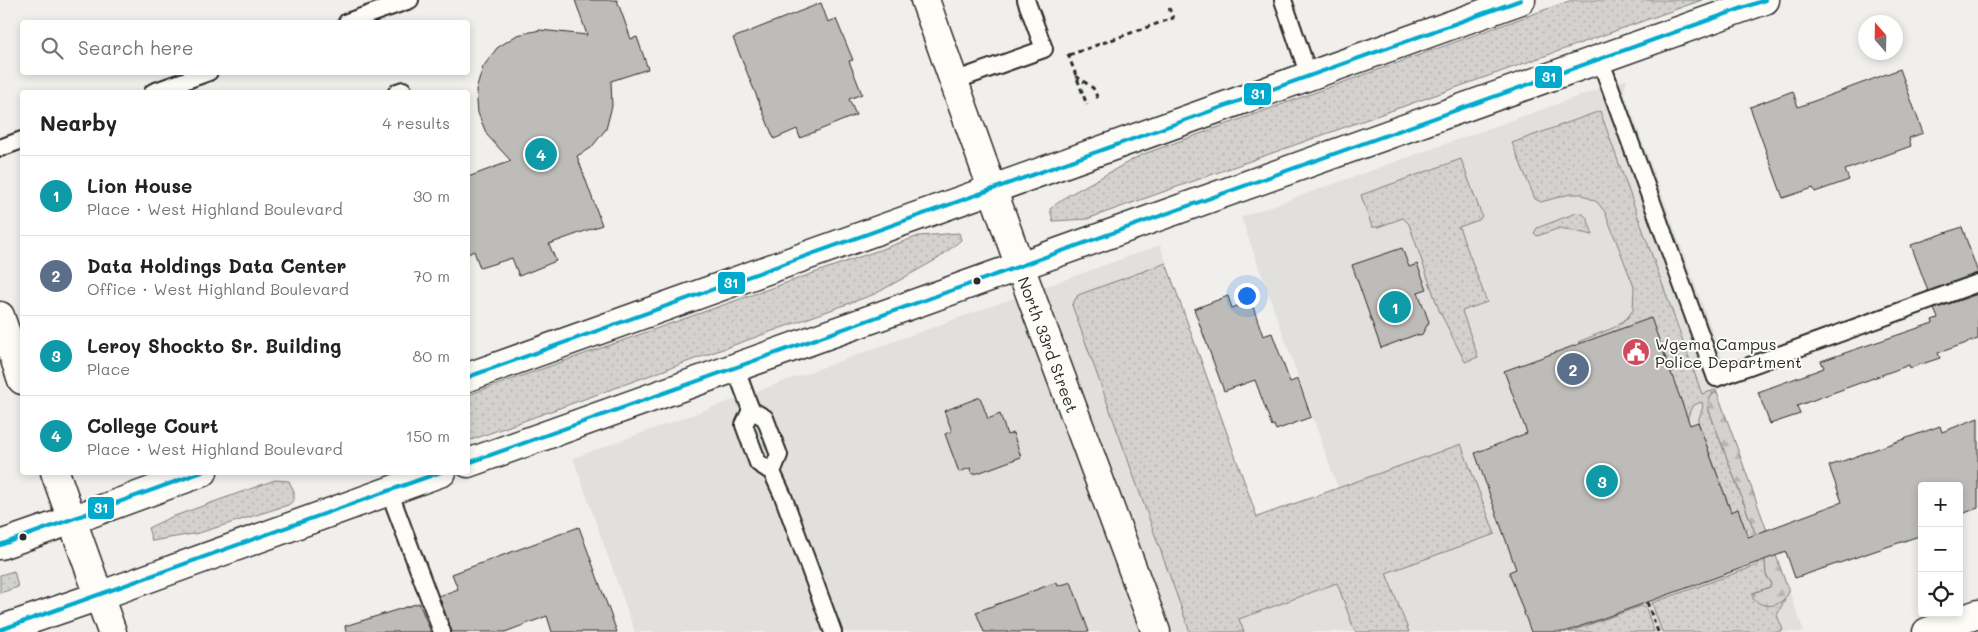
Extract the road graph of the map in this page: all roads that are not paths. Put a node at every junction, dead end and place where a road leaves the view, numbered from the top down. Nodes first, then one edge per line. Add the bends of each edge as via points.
1 (410, 0) edge
2 (925, 0) edge
3 (1026, 0) edge
4 (1283, 0) edge
5 (1521, 0) edge
6 (1765, 0) edge
7 (353, 20) edge
8 (1600, 59) junction
9 (201, 75) edge
10 (1309, 76) junction
11 (954, 81) junction
12 (160, 90) edge
13 (20, 141) edge
14 (0, 148) edge
15 (992, 189) junction
16 (1019, 264) junction
17 (1978, 283) edge
18 (0, 316) edge
19 (735, 367) junction
20 (20, 374) edge
21 (470, 376) edge
22 (751, 410) junction
23 (470, 462) edge
24 (772, 472) junction
25 (56, 475) edge
26 (195, 475) edge
27 (434, 475) edge
28 (389, 492) junction
29 (72, 520) junction
30 (0, 545) edge
31 (100, 596) junction
32 (1978, 614) edge
33 (0, 630) edge
34 (112, 632) edge
35 (442, 632) edge
36 (833, 632) edge
37 (1156, 632) edge
38 (1927, 632) edge

1 - 7 lane
2 - 11 main road, North 33rd Street
3 - 11 lane via 1044,49
4 - 10 lane
5 - 10 main road
6 - 8 main road
8 - 16 main road
8 - 17 lane via 1716,378
9 - 12 lane
10 - 15 main road
11 - 15 main road, North 33rd Street
13 - 14 lane
15 - 16 main road, North 33rd Street
15 - 21 main road
16 - 19 main road
16 - 37 main road, North 33rd Street
18 - 20 main road
19 - 22 lane
19 - 23 main road
22 - 24 lane via 744,425 758,463
22 - 24 lane via 765,418 779,455
24 - 36 lane
25 - 29 main road
26 - 29 main road
27 - 28 main road
28 - 31 main road
28 - 35 lane
29 - 30 main road
29 - 31 main road
31 - 33 main road
31 - 34 main road
32 - 38 main road

